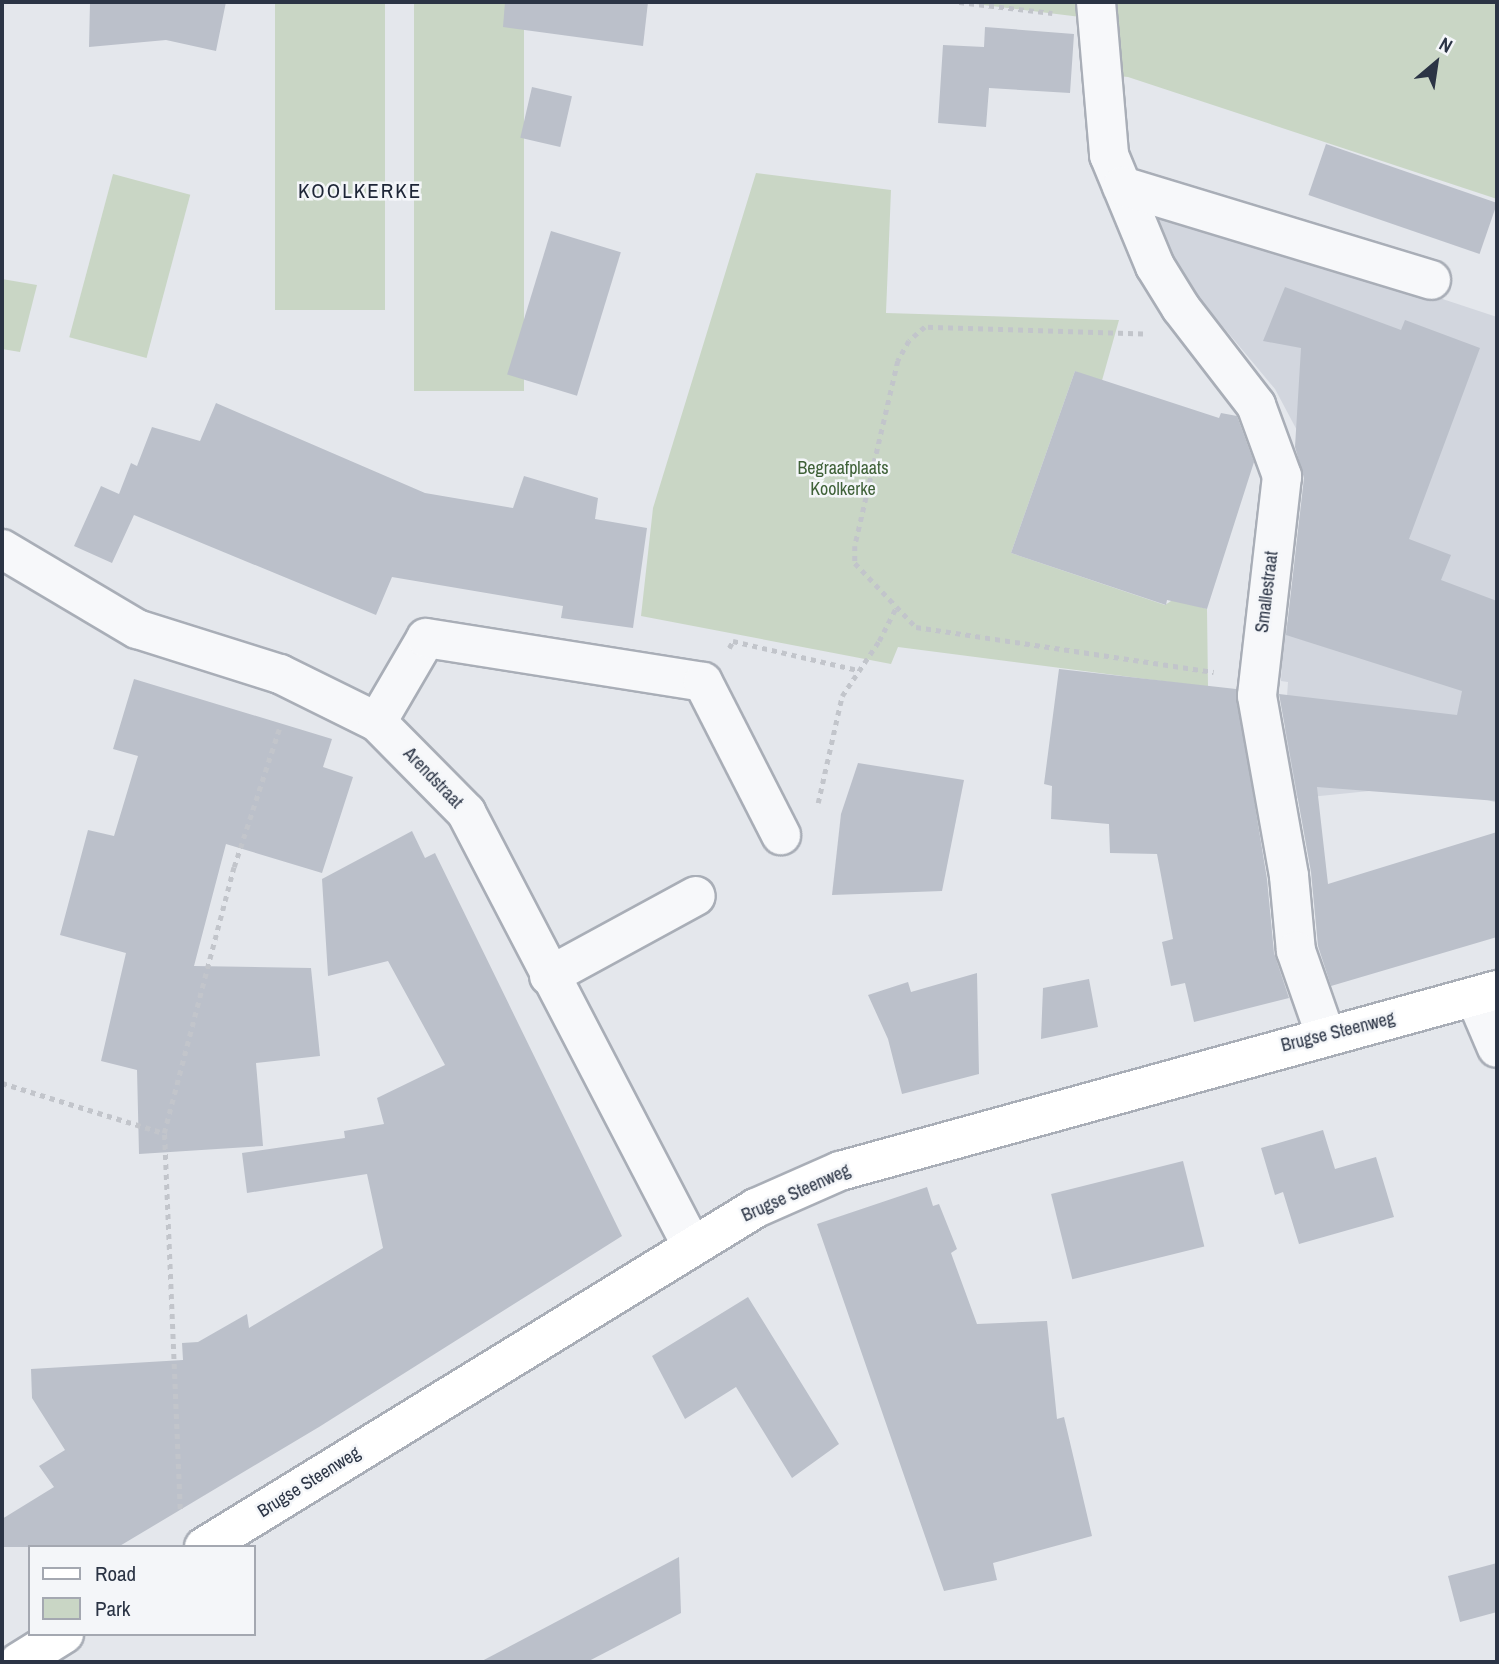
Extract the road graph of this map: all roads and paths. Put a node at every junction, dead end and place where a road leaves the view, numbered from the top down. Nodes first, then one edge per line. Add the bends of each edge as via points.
1 (959, 2) edge
2 (1097, 10) edge
3 (1122, 186) junction
4 (1431, 279) dead end
5 (1201, 336) junction
6 (2, 548) edge
7 (895, 609) junction
8 (858, 670) junction
9 (1256, 678) junction
10 (296, 682) junction
11 (703, 682) junction
12 (377, 722) junction
13 (780, 835) joint
14 (696, 896) dead end
15 (549, 976) junction
16 (1487, 994) edge
17 (1325, 1034) junction
18 (1497, 1048) edge
19 (2, 1083) edge
20 (164, 1132) junction
21 (692, 1247) junction
22 (192, 1533) edge
23 (61, 1636) edge
24 (19, 1662) edge

1 - 2 path
2 - 3 street, Smallestraat via 1109,155
3 - 4 street
3 - 5 street, Smallestraat via 1155,266
5 - 7 path via 925,327 909,341 898,361 855,546 861,573
5 - 9 street, Smallestraat via 1256,405 1282,475
6 - 10 street, Arendstraat via 137,629
7 - 8 path
7 - 9 path via 916,627
8 - 11 path via 733,641
8 - 13 path via 842,696 815,816
9 - 17 street, Smallestraat via 1289,876 1296,951
10 - 12 street, Arendstraat
10 - 20 path via 238,855
11 - 12 street via 426,638
11 - 13 street
12 - 15 street, Arendstraat via 466,812
14 - 15 street
15 - 21 street, Arendstraat
16 - 17 main road, Brugse Steenweg
16 - 18 street
17 - 21 main road, Brugse Steenweg via 840,1171 756,1208
19 - 20 path
20 - 22 path
21 - 22 main road, Brugse Steenweg
23 - 24 main road

